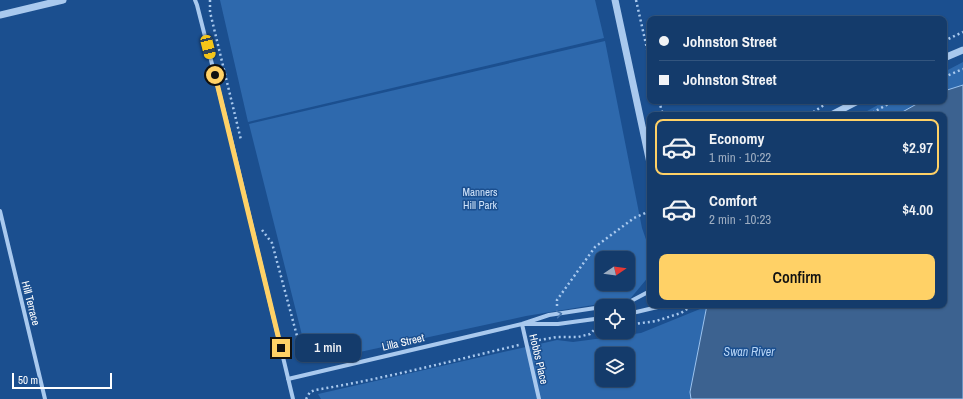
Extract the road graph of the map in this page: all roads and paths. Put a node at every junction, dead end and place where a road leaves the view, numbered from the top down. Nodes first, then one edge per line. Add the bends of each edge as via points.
1 (63, 0) edge
2 (196, 0) edge
3 (210, 0) edge
4 (614, 0) edge
5 (636, 0) edge
6 (0, 15) edge
7 (963, 32) edge
8 (947, 40) edge
9 (647, 49) edge
10 (963, 50) edge
11 (947, 57) edge
12 (963, 69) edge
13 (947, 76) edge
14 (826, 104) edge
15 (852, 104) edge
16 (888, 104) edge
17 (814, 112) edge
18 (837, 112) edge
19 (874, 112) edge
20 (641, 122) junction
21 (647, 131) edge
22 (242, 145) dead end
23 (647, 149) edge
24 (0, 211) edge
25 (647, 212) edge
26 (260, 227) dead end
27 (647, 293) edge
28 (635, 299) edge
29 (595, 308) edge
30 (653, 308) edge
31 (688, 308) edge
32 (635, 312) edge
33 (558, 314) junction
34 (595, 319) edge
35 (522, 324) junction
36 (558, 324) junction
37 (635, 325) edge
38 (595, 329) edge
39 (560, 337) junction
40 (526, 343) junction
41 (304, 362) dead end
42 (288, 379) junction
43 (46, 399) edge
44 (293, 399) edge
45 (306, 399) edge
46 (539, 399) edge

1 - 6 street
2 - 42 street
3 - 22 path via 210,12
4 - 20 street
5 - 9 path
7 - 8 path
10 - 11 street
12 - 13 path
14 - 17 path
15 - 18 street
16 - 19 path
20 - 21 street
20 - 23 street
24 - 43 street, Hill Terrace
25 - 33 path via 634,218 595,247 557,300
26 - 41 path via 272,243
27 - 28 street
33 -> 29 street, Lilla Street
30 - 32 street
31 - 37 path via 656,322
33 - 35 street, Lilla Street
34 - 36 street, Lilla Street
35 - 36 street, Lilla Street
35 - 40 street, Hobbs Place
35 - 42 street, Lilla Street
36 - 39 path
38 - 39 path via 590,334 578,338
39 - 40 path
40 - 45 path via 386,377 315,390 310,392
40 - 46 street, Hobbs Place
42 - 44 street

